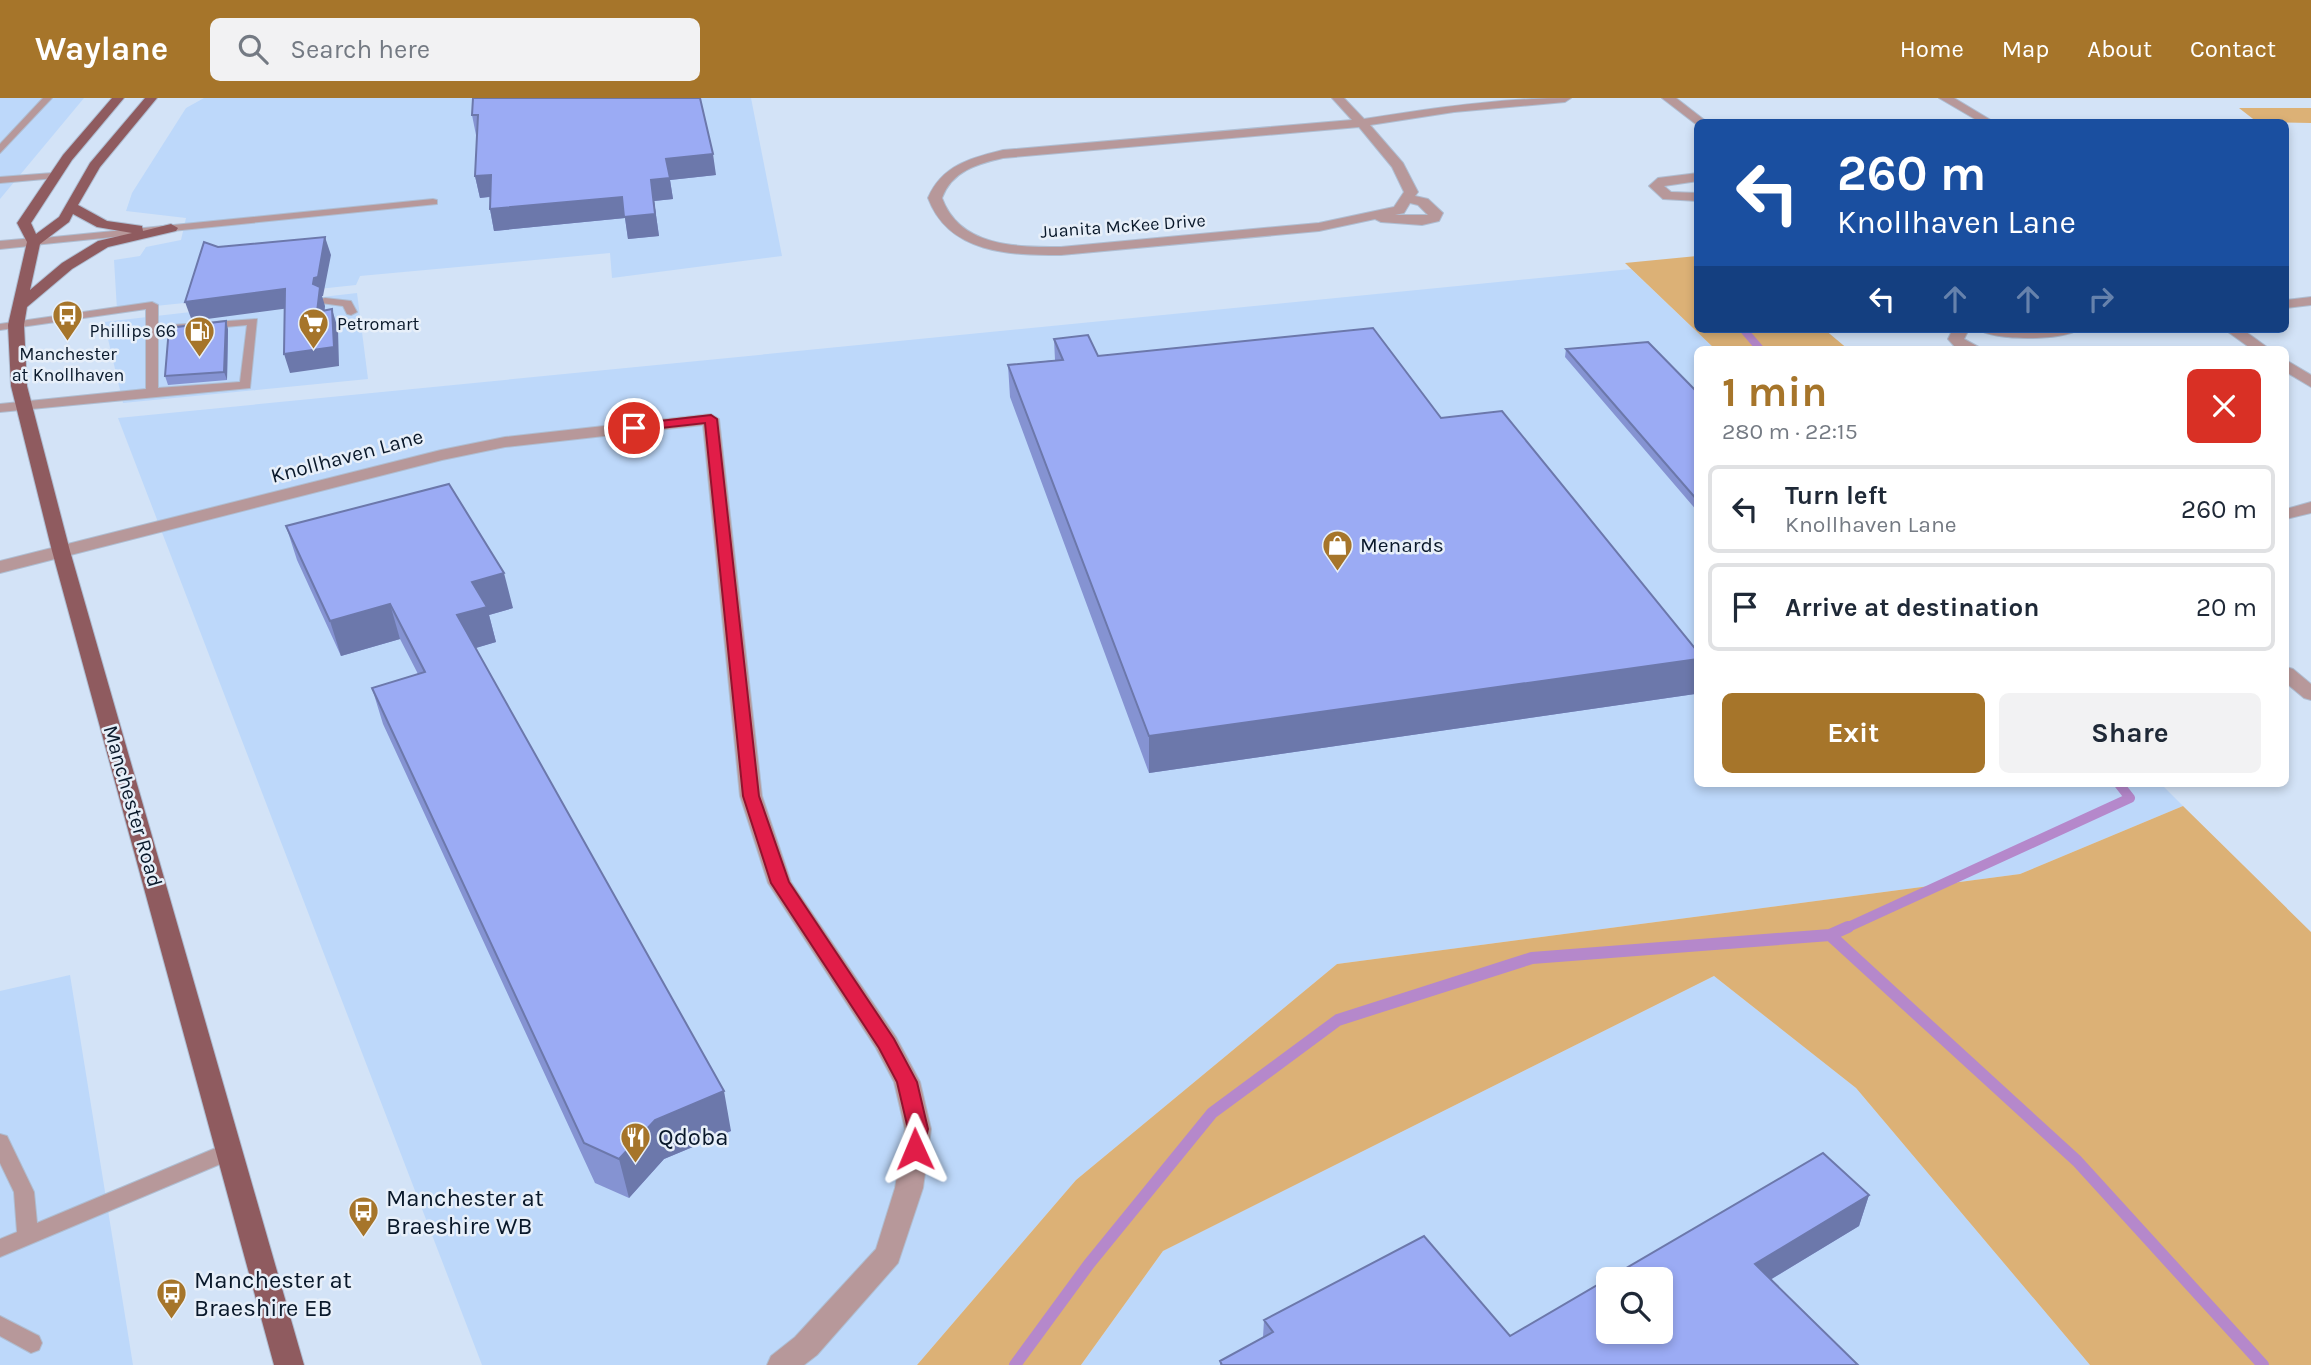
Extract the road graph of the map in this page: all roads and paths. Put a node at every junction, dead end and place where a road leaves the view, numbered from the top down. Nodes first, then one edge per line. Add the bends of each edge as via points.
1 (48, 98) edge
2 (118, 98) edge
3 (151, 98) edge
4 (1338, 98) edge
5 (1565, 98) edge
6 (1668, 98) edge
7 (1945, 98) edge
8 (1697, 119) edge
9 (1983, 119) edge
10 (1360, 123) junction
11 (23, 126) junction
12 (11, 127) dead end
13 (0, 150) edge
14 (52, 176) junction
15 (1694, 177) edge
16 (0, 180) edge
17 (1694, 197) edge
18 (1408, 198) junction
19 (433, 202) dead end
20 (71, 206) junction
21 (1376, 216) junction
22 (171, 229) junction
23 (34, 242) junction
24 (0, 245) edge
25 (325, 301) dead end
26 (2311, 301) edge
27 (2289, 304) edge
28 (18, 307) junction
29 (351, 312) dead end
30 (215, 314) edge
31 (16, 325) junction
32 (152, 326) junction
33 (0, 327) edge
34 (1959, 333) edge
35 (2034, 333) edge
36 (2238, 333) edge
37 (1964, 346) edge
38 (2027, 346) edge
39 (2257, 346) edge
40 (2289, 367) edge
41 (2311, 382) edge
42 (152, 392) junction
43 (23, 405) junction
44 (0, 408) edge
45 (2311, 507) edge
46 (2289, 513) edge
47 (61, 551) junction
48 (0, 567) edge
49 (2289, 676) edge
50 (2311, 694) edge
51 (0, 1142) edge
52 (230, 1151) junction
53 (28, 1237) junction
54 (0, 1248) edge
55 (0, 1325) edge
56 (32, 1343) dead end
57 (289, 1365) edge
58 (782, 1365) edge

1 - 11 lane
2 - 14 main road, Manchester Road
3 - 20 main road via 94,166
4 - 10 street
5 - 10 street via 1454,108
6 - 8 street
7 - 9 street
10 - 18 street via 1407,179
10 - 21 street, Juanita McKee Drive via 1017,152 967,164 946,176 934,198 951,226 976,240 1035,251 1319,227
11 - 12 lane
11 - 13 lane
14 - 16 lane
14 - 23 main road, Manchester Road via 24,223
15 - 17 street via 1655,186 1668,196
18 - 21 street, Juanita McKee Drive via 1399,210
18 - 21 street via 1432,208 1434,218 1408,221
19 - 22 lane
20 - 22 main road via 85,218 116,229
20 - 23 main road via 64,219
22 - 23 lane
22 - 28 main road via 103,244 67,266
23 - 24 street
23 - 28 main road, Manchester Road
25 - 29 lane via 347,303
26 - 27 street
28 - 31 main road, Manchester Road
30 - 32 lane
31 - 32 lane via 152,305
31 - 33 lane
31 - 43 main road, Manchester Road
32 - 42 lane
32 - 42 lane via 253,321 246,385
34 - 37 street via 1956,339
35 - 38 street
36 - 39 street
40 - 41 street
42 - 43 lane
43 - 44 lane
43 - 47 main road, Manchester Road
45 - 46 street
47 - 48 street, Knollhaven Lane
47 - 52 main road, Manchester Road
47 - 58 street, Knollhaven Lane via 505,442 711,419 751,796 780,883 887,1044 907,1082 918,1129 909,1188 888,1255 806,1346
49 - 50 street
51 - 53 lane via 24,1192
52 - 53 lane
52 - 57 main road, Manchester Road
53 - 54 lane
55 - 56 lane

